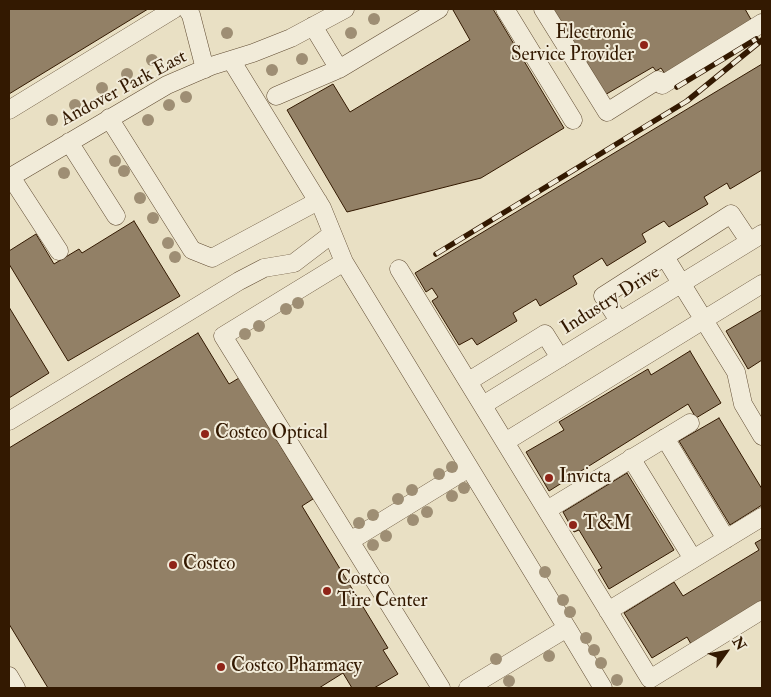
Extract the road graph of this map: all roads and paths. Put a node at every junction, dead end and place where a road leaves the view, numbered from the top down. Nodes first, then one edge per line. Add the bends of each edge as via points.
1 (174, 9) edge
2 (187, 9) edge
3 (345, 9) edge
4 (505, 9) edge
5 (543, 9) edge
6 (435, 10) edge
7 (762, 23) edge
8 (313, 26) junction
9 (231, 60) junction
10 (205, 69) junction
11 (339, 69) junction
12 (276, 96) dead end
13 (9, 110) edge
14 (110, 118) junction
15 (573, 120) dead end
16 (69, 142) junction
17 (10, 177) edge
18 (318, 202) junction
19 (116, 216) dead end
20 (332, 234) junction
21 (756, 237) edge
22 (59, 251) dead end
23 (664, 257) junction
24 (344, 262) junction
25 (399, 270) dead end
26 (682, 283) junction
27 (762, 284) edge
28 (704, 320) junction
29 (619, 321) junction
30 (560, 358) junction
31 (468, 381) junction
32 (483, 405) junction
33 (9, 420) edge
34 (690, 423) dead end
35 (762, 436) edge
36 (665, 438) junction
37 (504, 442) junction
38 (631, 458) junction
39 (469, 468) junction
40 (547, 510) junction
41 (762, 517) edge
42 (346, 534) junction
43 (726, 539) junction
44 (693, 559) junction
45 (762, 610) edge
46 (608, 611) junction
47 (566, 628) junction
48 (9, 676) edge
49 (16, 688) edge
50 (441, 688) edge
51 (468, 688) edge
52 (603, 688) edge

1 - 13 street
2 - 10 street
3 - 8 street, Andover Park East
4 - 15 street
5 - 7 street via 607,112 658,80 662,85
6 - 11 street
8 - 9 street, Andover Park East via 291,38
8 - 11 street
9 - 10 street, Andover Park East
9 - 18 street
10 - 14 street, Andover Park East via 167,85
11 - 12 street
14 - 16 street, Andover Park East
14 - 18 street via 192,250 212,258
16 - 17 street, Andover Park East
16 - 19 street
17 - 22 street
18 - 20 street
20 - 24 street
20 - 33 street via 294,263 264,268 239,281
21 - 23 street via 731,214
21 - 26 street, Industry Drive
23 - 26 street
23 - 29 street via 603,296
24 - 39 street
24 - 42 street via 223,336
25 - 31 street
26 - 28 street
26 - 29 street, Industry Drive
27 - 28 street
28 - 35 street via 736,372 743,404
28 - 37 street
29 - 30 street, Industry Drive
30 - 31 street via 545,334
30 - 32 street, Industry Drive
31 - 32 street
32 - 37 street
34 - 36 street
36 - 38 street
36 - 43 street
37 - 40 street
38 - 40 street
38 - 44 street
39 - 42 street
39 - 47 street
40 - 46 street
41 - 43 street
42 - 50 street
43 - 44 street
44 - 46 street
45 - 46 street via 650,679
47 - 51 street
47 - 52 street
48 - 49 street

